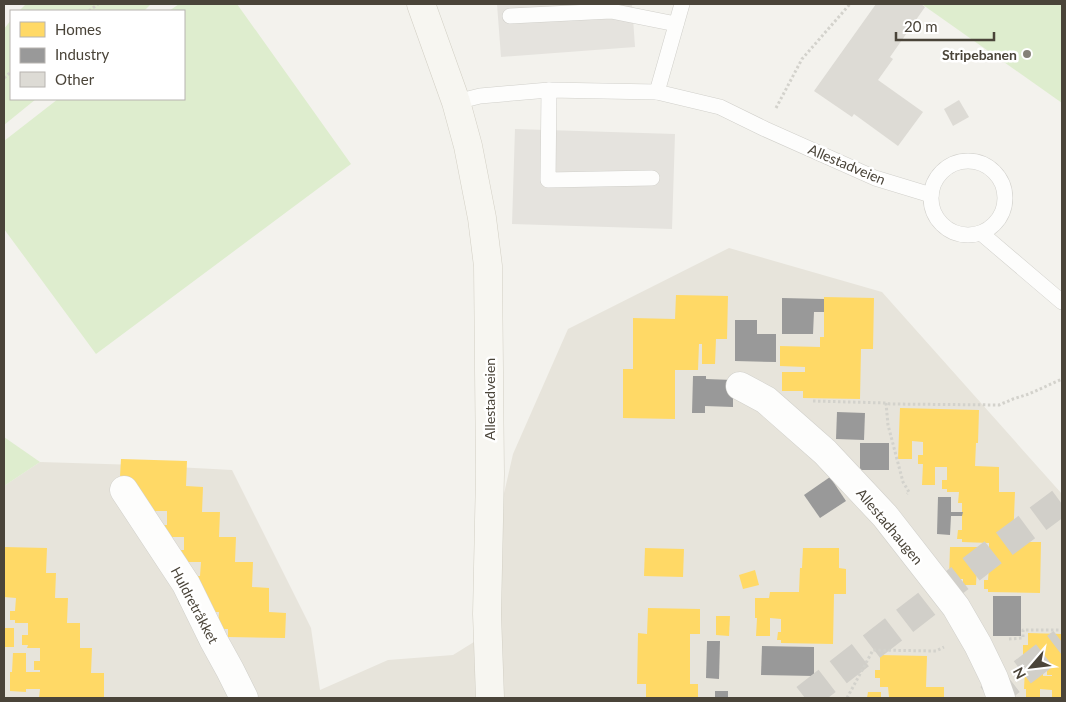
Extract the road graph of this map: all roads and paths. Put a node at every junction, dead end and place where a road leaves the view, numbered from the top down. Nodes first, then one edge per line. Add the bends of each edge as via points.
1 (421, 4) edge
2 (682, 4) edge
3 (850, 4) edge
4 (510, 16) dead end
5 (676, 24) junction
6 (549, 90) junction
7 (657, 92) junction
8 (456, 102) junction
9 (765, 129) junction
10 (652, 178) dead end
11 (930, 196) junction
12 (981, 233) junction
13 (1062, 302) edge
14 (1062, 379) edge
15 (740, 386) dead end
16 (812, 401) dead end
17 (886, 402) junction
18 (124, 490) dead end
19 (885, 516) junction
20 (1062, 630) edge
21 (977, 643) junction
22 (244, 698) edge
23 (490, 698) edge
24 (847, 698) edge
25 (1002, 698) edge

1 - 8 main road, Allestadveien
2 - 5 lane
3 - 9 path via 802,59
4 - 5 lane via 611,11
5 - 7 lane
6 - 7 lane, Allestadveien
6 - 8 lane, Allestadveien via 480,96
6 - 10 lane via 548,180
7 - 9 lane, Allestadveien via 720,106
8 - 23 main road, Allestadveien via 476,182 488,266 490,483 487,614
9 - 11 lane, Allestadveien via 874,178
11 - 12 lane via 937,219 945,228 956,234
11 - 12 lane via 933,184 949,165 973,160 985,164 1002,182 1005,194 1000,218
12 - 13 lane
14 - 17 path via 999,405
15 - 19 street, Allestadhaugen via 766,400 818,446
16 - 17 path
17 - 19 path via 888,425 903,482 909,492
18 - 22 street, Huldretråkket via 186,584
19 - 21 street, Allestadhaugen via 956,608
20 - 21 path via 1023,630 1023,638
21 - 24 path via 936,651 873,650
21 - 25 street, Allestadhaugen

